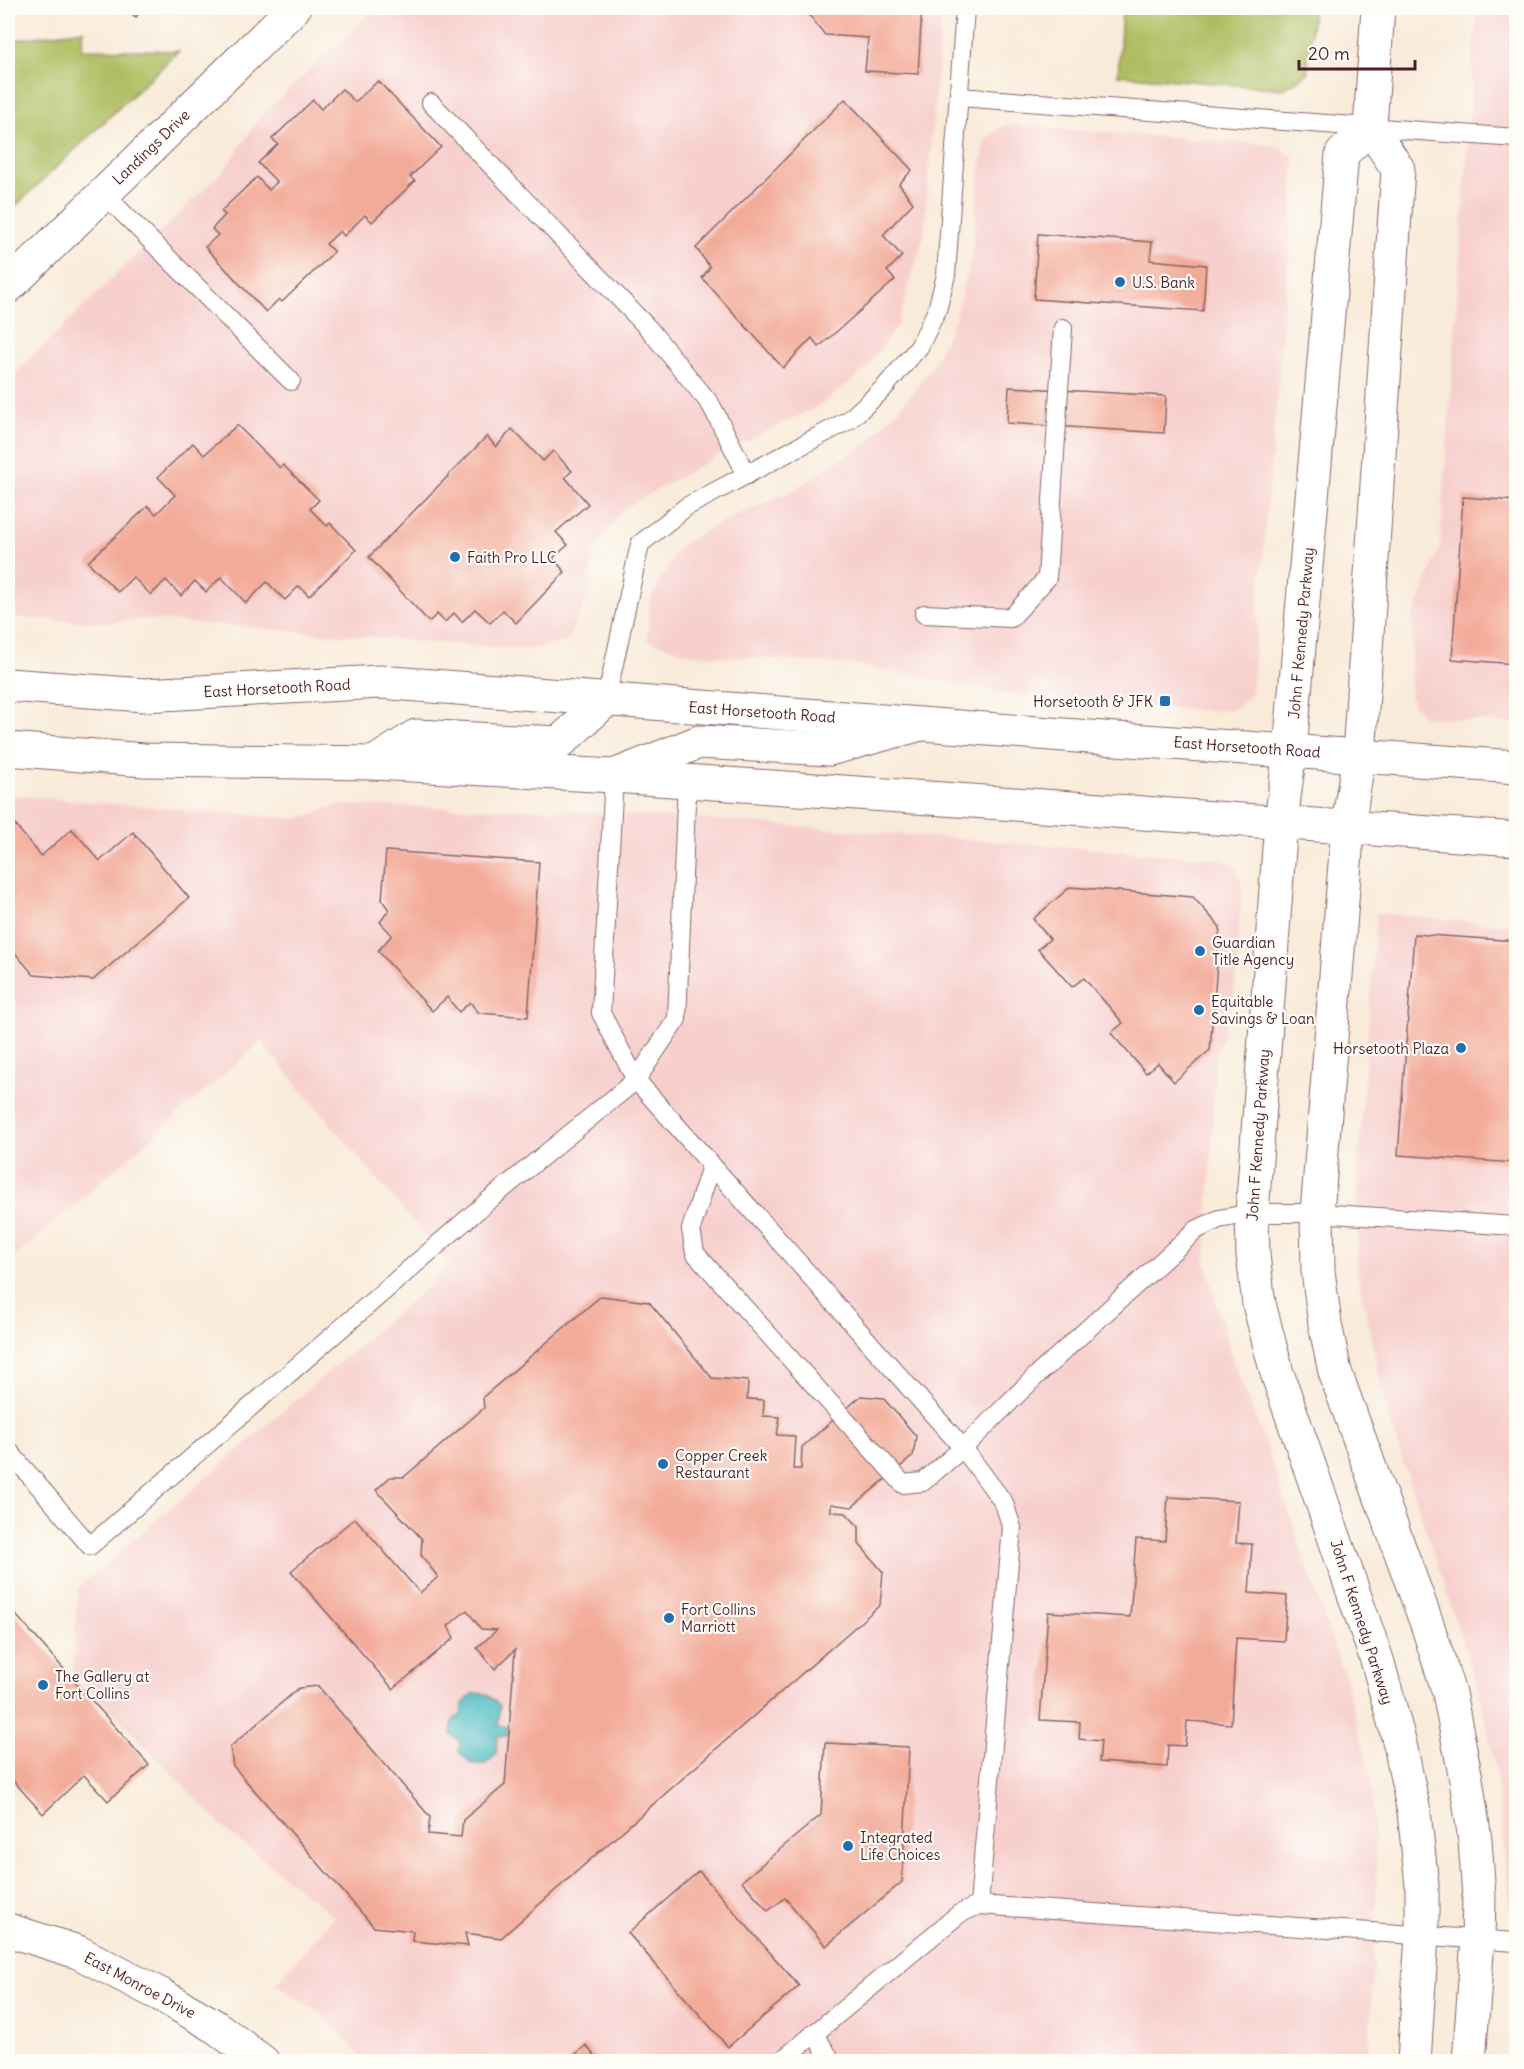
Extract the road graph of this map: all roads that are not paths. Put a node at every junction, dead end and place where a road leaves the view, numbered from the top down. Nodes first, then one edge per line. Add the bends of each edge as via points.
1 (294, 8) edge
2 (965, 8) edge
3 (1378, 8) edge
4 (959, 97) junction
5 (431, 102) dead end
6 (1370, 127) junction
7 (1516, 138) edge
8 (103, 194) junction
9 (8, 287) edge
10 (1063, 328) dead end
11 (291, 381) dead end
12 (747, 475) junction
13 (924, 614) dead end
14 (8, 684) edge
15 (606, 700) junction
16 (921, 723) junction
17 (8, 748) edge
18 (1290, 750) junction
19 (1359, 755) junction
20 (374, 763) junction
21 (1516, 767) edge
22 (614, 776) junction
23 (687, 780) junction
24 (1281, 822) junction
25 (1348, 826) junction
26 (1516, 839) edge
27 (636, 1080) junction
28 (711, 1166) junction
29 (1252, 1213) junction
30 (1317, 1213) junction
31 (1516, 1226) edge
32 (963, 1448) junction
33 (8, 1449) edge
34 (979, 1905) junction
35 (8, 1930) edge
36 (1422, 1935) junction
37 (1478, 1939) junction
38 (1516, 1942) edge
39 (814, 2033) junction
40 (263, 2061) edge
41 (780, 2061) edge
42 (832, 2061) edge
43 (1414, 2061) edge
44 (1469, 2061) edge

1 - 8 street, Landings Drive
2 - 4 lane
3 - 6 street
4 - 6 lane
4 - 12 lane via 946,275 937,310 919,347 883,389 849,420
5 - 12 lane via 649,329 711,405
6 - 7 lane
6 - 18 street, John F Kennedy Parkway via 1342,154
6 - 19 street via 1398,169
8 - 9 street, Landings Drive
8 - 11 lane
10 - 13 lane via 1047,578 1011,618
12 - 15 lane via 686,507 640,544
14 - 15 street, East Horsetooth Road via 144,695 380,682
15 - 16 street, East Horsetooth Road
15 - 20 street via 559,743 416,736
16 - 18 street, East Horsetooth Road
16 - 22 street via 829,749 699,742
17 - 20 street via 144,760
18 - 19 street, East Horsetooth Road
18 - 24 street, John F Kennedy Parkway
19 - 21 street, East Horsetooth Road
19 - 25 street
20 - 22 street
22 - 23 street
22 - 27 lane via 601,1013
23 - 24 street
23 - 27 lane via 677,1019
24 - 25 street
24 - 29 street, John F Kennedy Parkway
25 - 26 street
25 - 30 street
27 - 28 lane
27 - 33 lane via 488,1201 90,1546
28 - 32 lane
28 - 32 lane via 691,1229 695,1253 903,1484 923,1482
29 - 30 lane
29 - 32 lane via 1219,1219 1196,1230
29 - 36 street, John F Kennedy Parkway via 1259,1304 1277,1373 1378,1663 1400,1744 1415,1822 1422,1885
30 - 31 lane
30 - 37 street via 1318,1271 1335,1372 1449,1693 1475,1840
32 - 34 lane via 1004,1503 1012,1528
34 - 36 lane
34 - 39 lane via 959,1914
35 - 40 street, East Monroe Drive via 78,1952 213,2025
36 - 37 lane
36 - 43 street, John F Kennedy Parkway
37 - 38 lane
37 - 44 street
39 - 41 lane
39 - 42 lane

